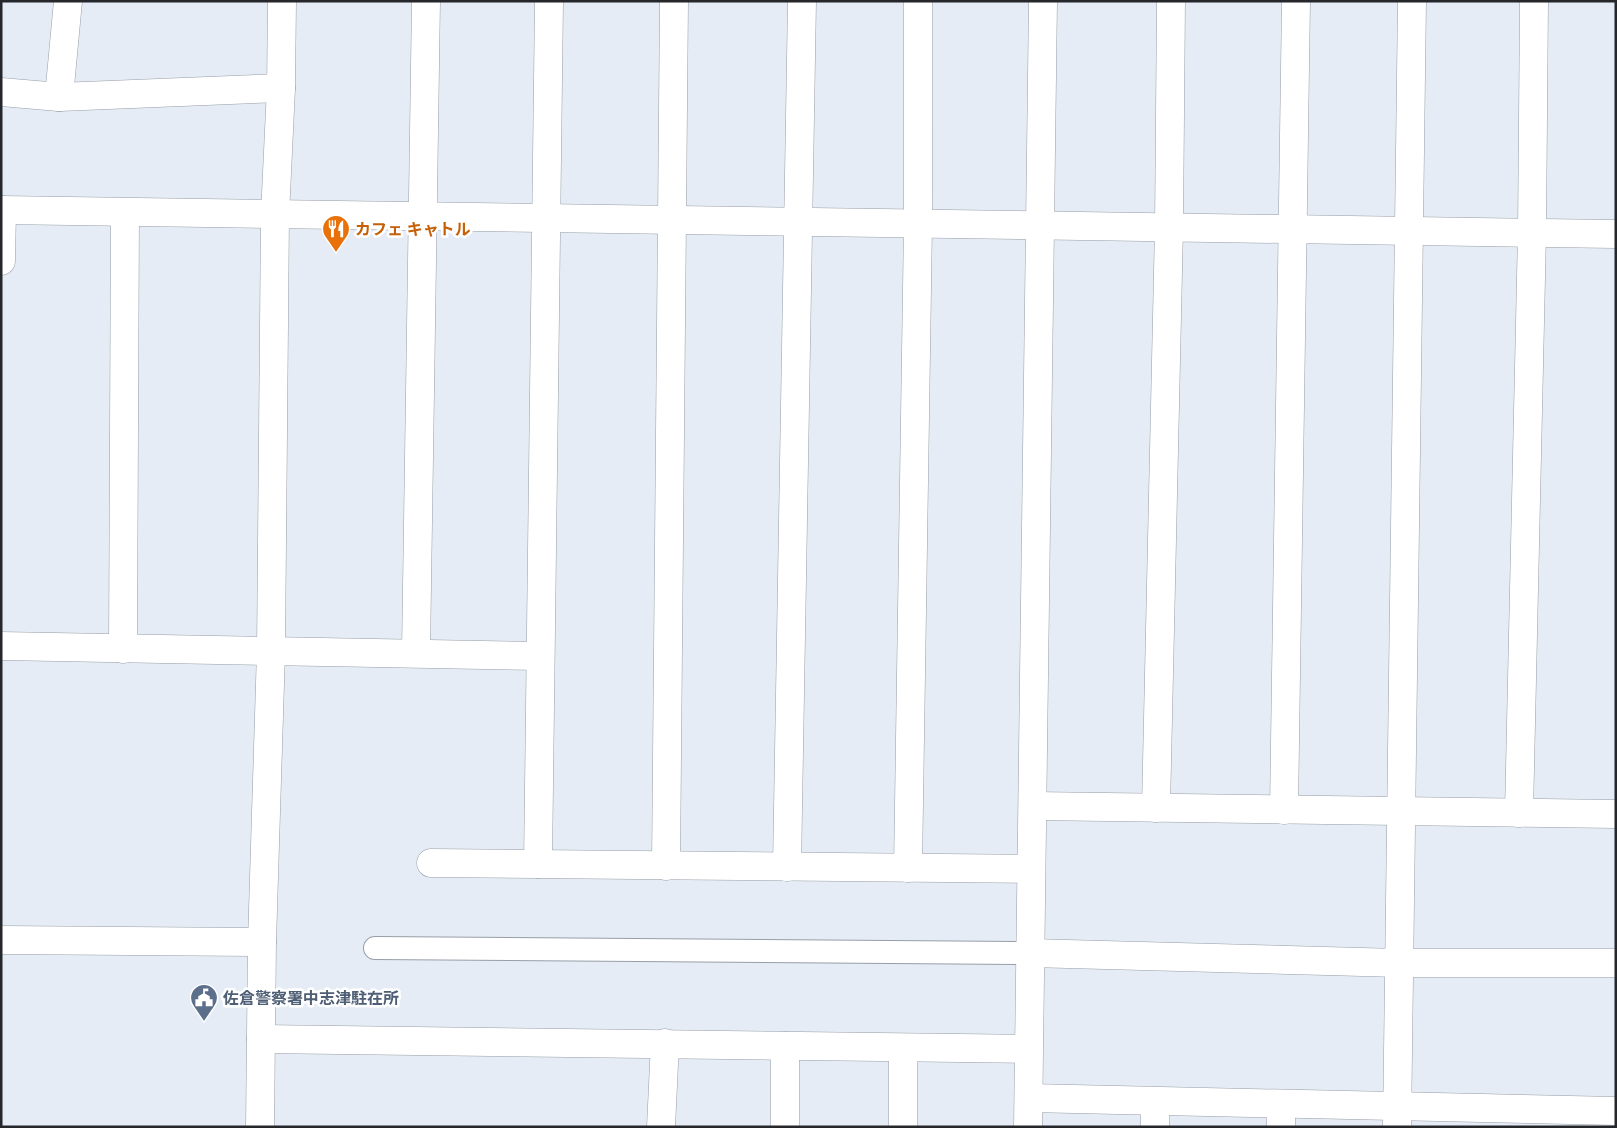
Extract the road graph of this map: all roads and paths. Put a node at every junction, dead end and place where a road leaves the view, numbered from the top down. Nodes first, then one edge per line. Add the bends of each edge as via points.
1 (68, 1) edge
2 (282, 1) edge
3 (426, 1) edge
4 (549, 1) edge
5 (674, 1) edge
6 (802, 1) edge
7 (918, 1) edge
8 (1043, 1) edge
9 (1171, 1) edge
10 (1296, 1) edge
11 (1412, 1) edge
12 (1534, 1) edge
13 (281, 88) junction
14 (1, 92) edge
15 (60, 97) junction
16 (2, 210) edge
17 (125, 213) junction
18 (275, 215) junction
19 (423, 217) junction
20 (546, 218) junction
21 (671, 220) junction
22 (799, 222) junction
23 (918, 224) junction
24 (1041, 225) junction
25 (1169, 227) junction
26 (1293, 229) junction
27 (1409, 231) junction
28 (1532, 233) junction
29 (1616, 234) edge
30 (1, 261) edge
31 (1, 646) edge
32 (123, 649) junction
33 (271, 651) junction
34 (416, 652) junction
35 (540, 656) junction
36 (1033, 806) junction
37 (1156, 808) junction
38 (1284, 810) junction
39 (1402, 812) junction
40 (1519, 813) junction
41 (1616, 814) edge
42 (431, 863) dead end
43 (538, 864) junction
44 (666, 866) junction
45 (787, 867) junction
46 (908, 868) junction
47 (1031, 869) junction
48 (1, 940) edge
49 (262, 942) junction
50 (375, 948) dead end
51 (1030, 953) junction
52 (1399, 963) junction
53 (1616, 964) edge
54 (261, 1040) junction
55 (666, 1043) junction
56 (785, 1046) junction
57 (904, 1048) junction
58 (1028, 1049) junction
59 (1029, 1098) junction
60 (1616, 1111) edge
61 (1155, 1114) edge
62 (1281, 1115) edge
63 (1397, 1116) edge
64 (1517, 1118) edge
65 (260, 1127) edge
66 (660, 1127) edge
67 (785, 1127) edge
68 (903, 1127) edge
69 (1028, 1127) edge

1 - 15 street
2 - 13 street
3 - 19 street
4 - 20 street
5 - 21 street
6 - 22 street
7 - 23 street
8 - 24 street
9 - 25 street
10 - 26 street
11 - 27 street
12 - 28 street
13 - 15 street
13 - 18 street
14 - 15 street
16 - 17 street
16 - 30 street
17 - 18 street
17 - 32 street
18 - 19 street
18 - 33 street
19 - 20 street
19 - 34 street
20 - 21 street
20 - 35 street
21 - 22 street
21 - 44 street
22 - 23 street
22 - 45 street
23 - 24 street
23 - 46 street
24 - 25 street
24 - 36 street
25 - 26 street
25 - 37 street
26 - 27 street
26 - 38 street
27 - 28 street
27 - 39 street
28 - 29 street
28 - 40 street
31 - 32 street
32 - 33 street
33 - 34 street
33 - 49 street
34 - 35 street
35 - 43 street
36 - 37 street
36 - 47 street
37 - 38 street
38 - 39 street
39 - 40 street
39 - 52 street
40 - 41 street
42 - 43 street
43 - 44 street
44 - 45 street
45 - 46 street
46 - 47 street
47 - 51 street
48 - 49 street
49 - 54 street
50 - 51 street
51 - 52 street
51 - 58 street
52 - 53 street
52 - 63 street
54 - 55 street
54 - 65 street
55 - 56 street
55 - 66 street
56 - 57 street
56 - 67 street
57 - 58 street
57 - 68 street
58 - 59 street
59 - 61 street
59 - 69 street
60 - 64 street
61 - 62 street
62 - 63 street
63 - 64 street

